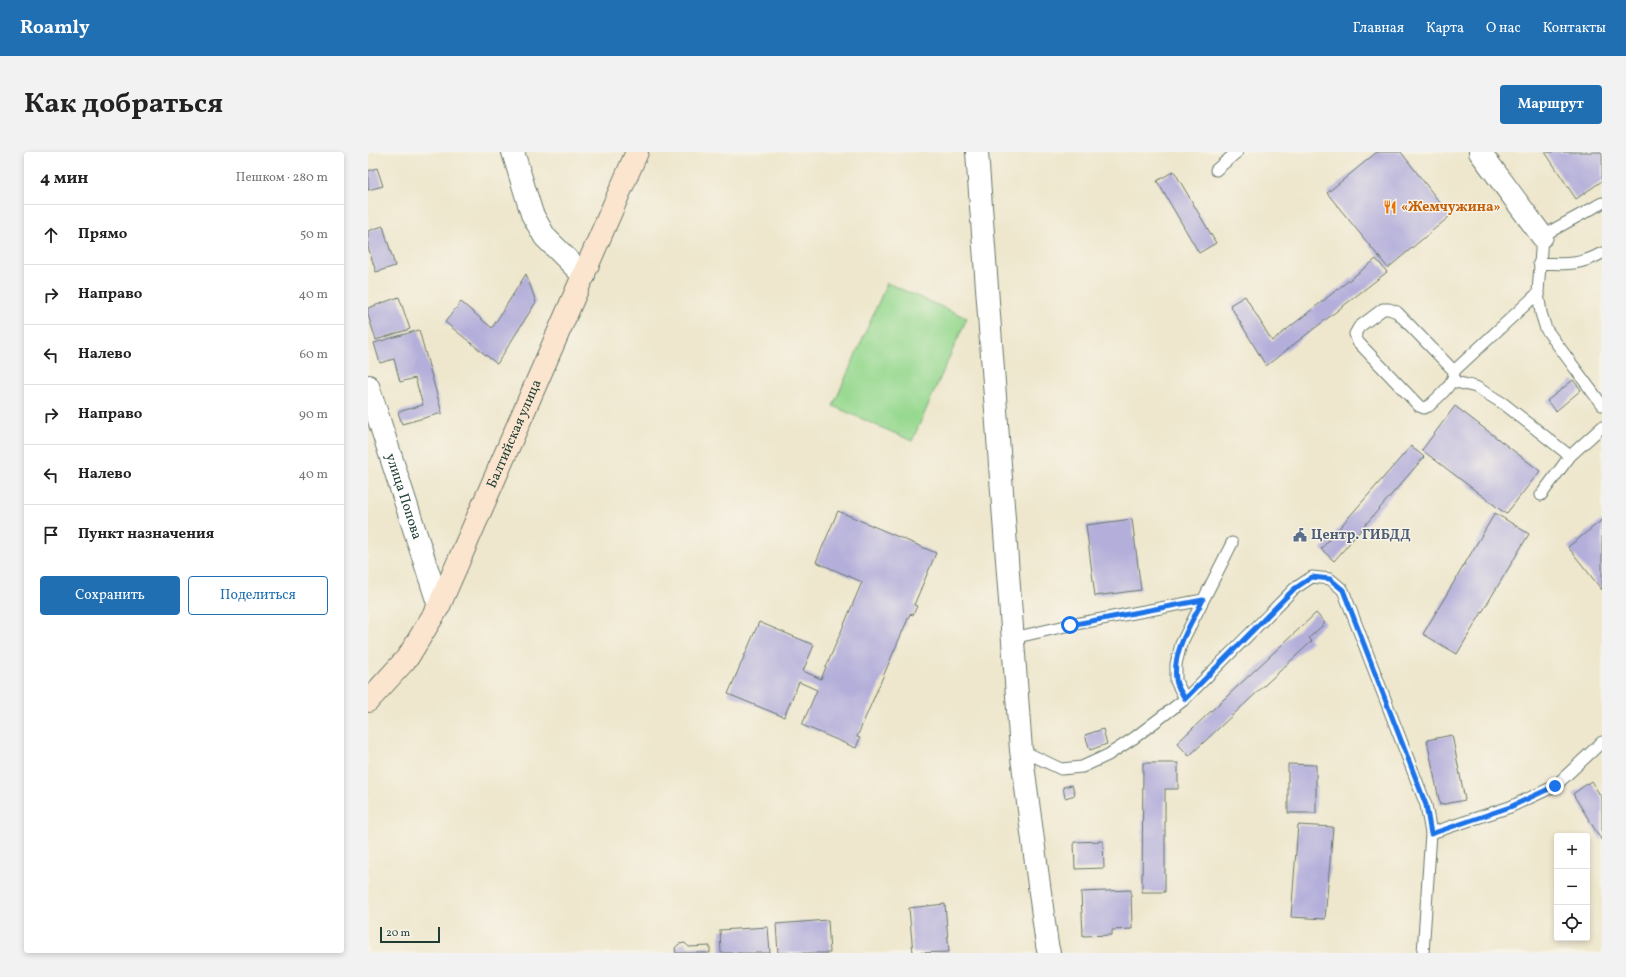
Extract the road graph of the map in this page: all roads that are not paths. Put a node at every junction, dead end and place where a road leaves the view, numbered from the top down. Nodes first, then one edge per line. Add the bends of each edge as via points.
1 (513, 152) edge
2 (637, 152) edge
3 (977, 152) edge
4 (1237, 152) edge
5 (1480, 152) edge
6 (1216, 170) dead end
7 (1602, 203) edge
8 (1542, 236) junction
9 (1602, 253) edge
10 (1539, 263) junction
11 (584, 276) junction
12 (1538, 292) junction
13 (1453, 376) junction
14 (368, 386) edge
15 (1602, 405) edge
16 (1602, 427) edge
17 (1570, 456) junction
18 (1541, 495) dead end
19 (1232, 544) dead end
20 (1203, 600) junction
21 (439, 606) junction
22 (1013, 638) junction
23 (1185, 699) junction
24 (368, 701) edge
25 (1602, 742) edge
26 (1021, 750) junction
27 (1431, 834) junction
28 (1050, 953) edge
29 (1423, 953) edge

1 - 11 street via 532,214 545,237
2 - 11 main road, Балтийская улица
3 - 22 street
4 - 6 lane
5 - 8 street
7 - 8 lane
8 - 10 lane
9 - 10 lane via 1592,259 1573,264
10 - 12 lane
11 - 21 main road, Балтийская улица
12 - 13 lane
12 - 15 lane via 1546,329
13 - 13 lane via 1397,312 1389,308 1383,309 1359,327 1355,334 1358,342 1419,406 1430,406
13 - 17 lane via 1504,404
14 - 21 street, улица Попова
16 - 17 lane
17 - 18 lane
19 - 20 lane
20 - 22 lane
20 - 23 lane via 1181,644 1176,664 1176,681
21 - 24 main road, Балтийская улица via 408,656
22 - 26 street
23 - 26 lane via 1134,738 1108,755 1082,767 1061,769
23 - 27 lane via 1294,589 1312,577 1330,579 1343,590 1426,805
25 - 27 lane via 1555,786 1510,807
26 - 28 street
27 - 29 lane

